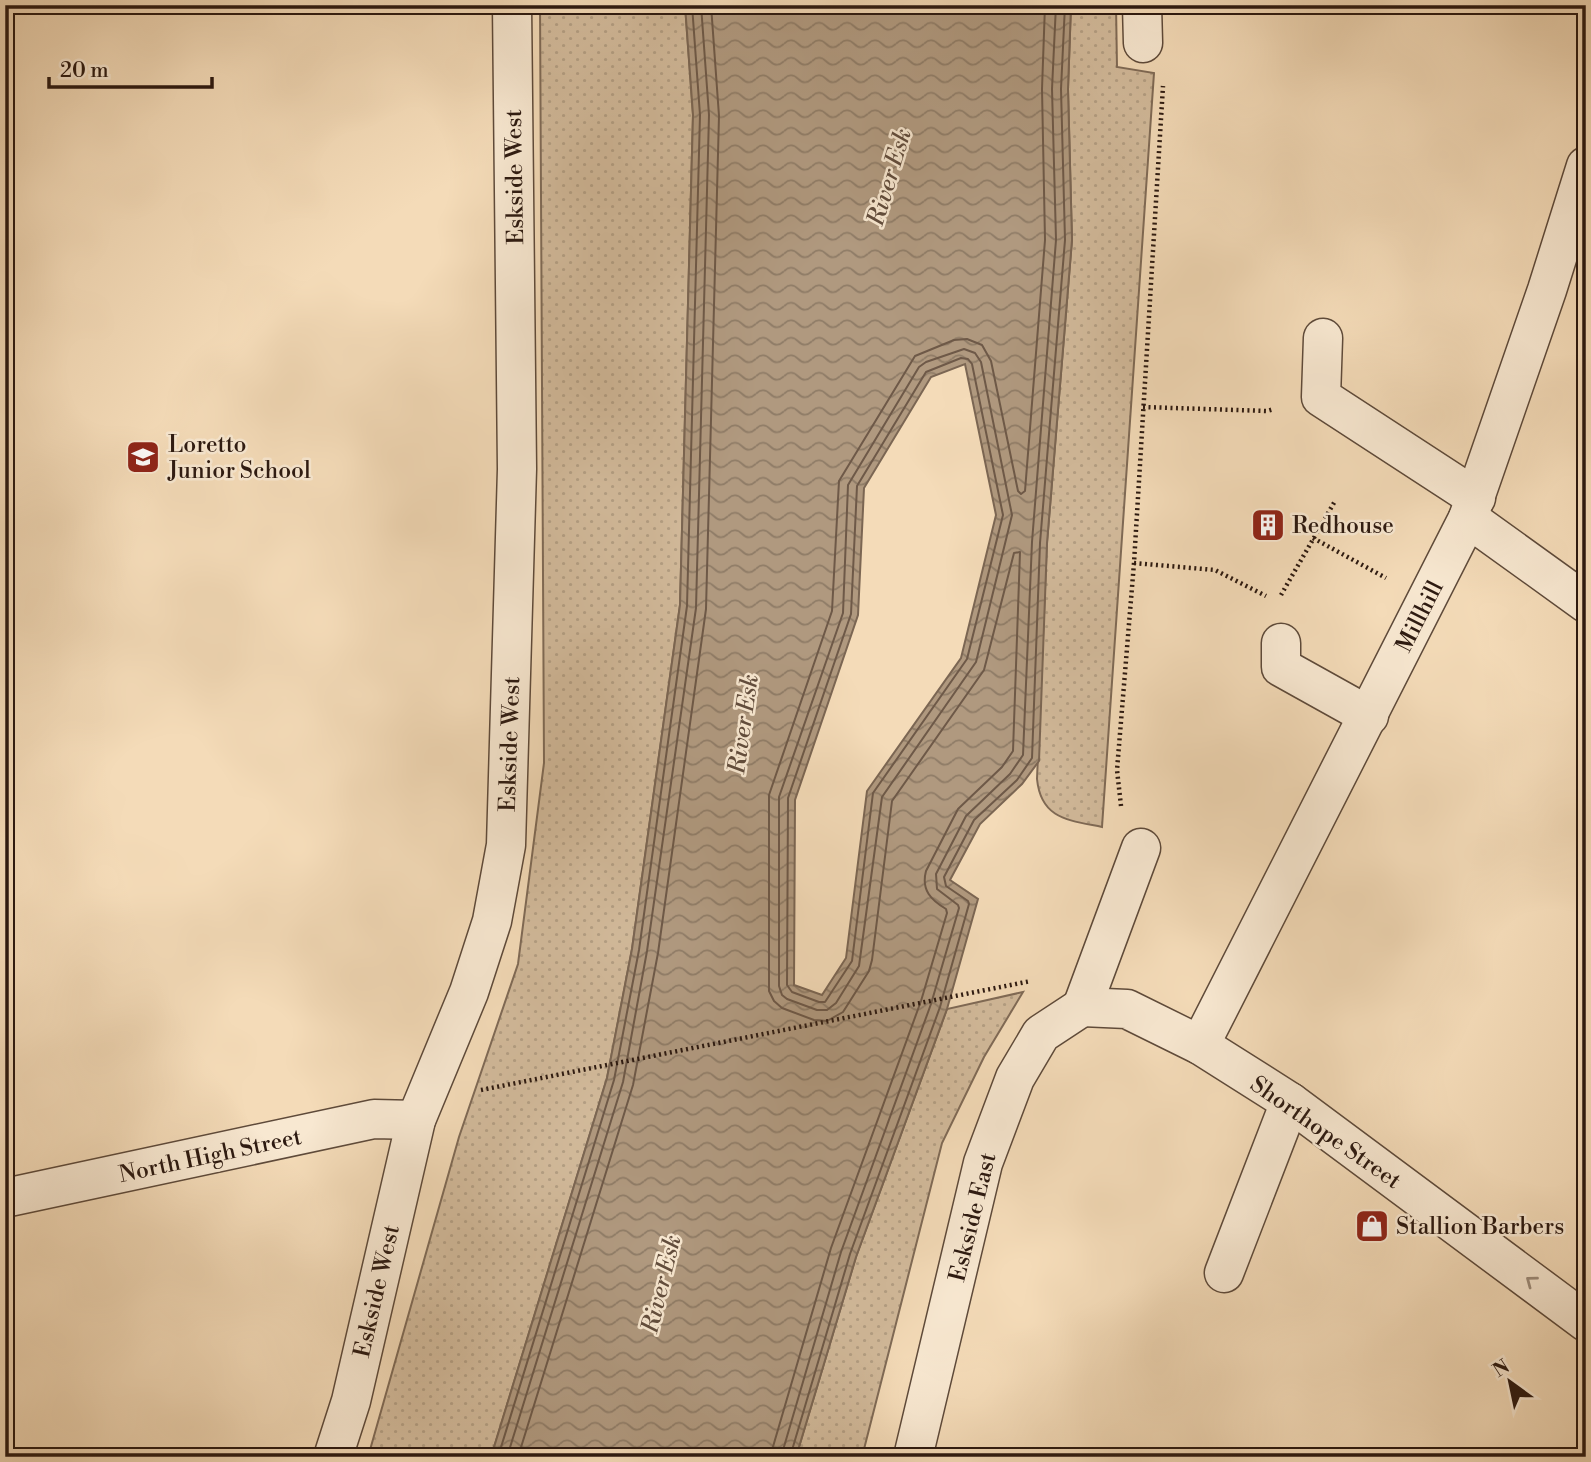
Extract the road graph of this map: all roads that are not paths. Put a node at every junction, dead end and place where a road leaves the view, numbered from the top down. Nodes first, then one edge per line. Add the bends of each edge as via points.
1 (512, 5) edge
2 (1142, 5) edge
3 (1143, 43) road end
4 (1586, 166) edge
5 (1323, 338) dead end
6 (1472, 508) junction
7 (1586, 603) edge
8 (1281, 643) road end
9 (1369, 716) junction
10 (1141, 848) road end
11 (1082, 1007) junction
12 (1200, 1045) junction
13 (1290, 1102) junction
14 (416, 1120) junction
15 (5, 1198) edge
16 (1224, 1273) dead end
17 (1586, 1322) edge
18 (333, 1457) edge
19 (913, 1457) edge

1 - 14 street, Eskside West via 517,469 506,845 492,921
2 - 3 street
4 - 6 street, Millhill
5 - 6 street via 1321,397
6 - 7 street
6 - 9 street, Millhill
8 - 9 street via 1280,667
9 - 12 street, Millhill
10 - 11 street
11 - 12 street, Shorthope Street via 1127,1009
11 - 19 street, Eskside East via 1041,1034 1015,1078 984,1163
12 - 13 street, Shorthope Street
13 - 16 street
17 -> 13 street, Shorthope Street
14 - 15 street, North High Street via 374,1119
14 - 18 street, Eskside West via 351,1401

